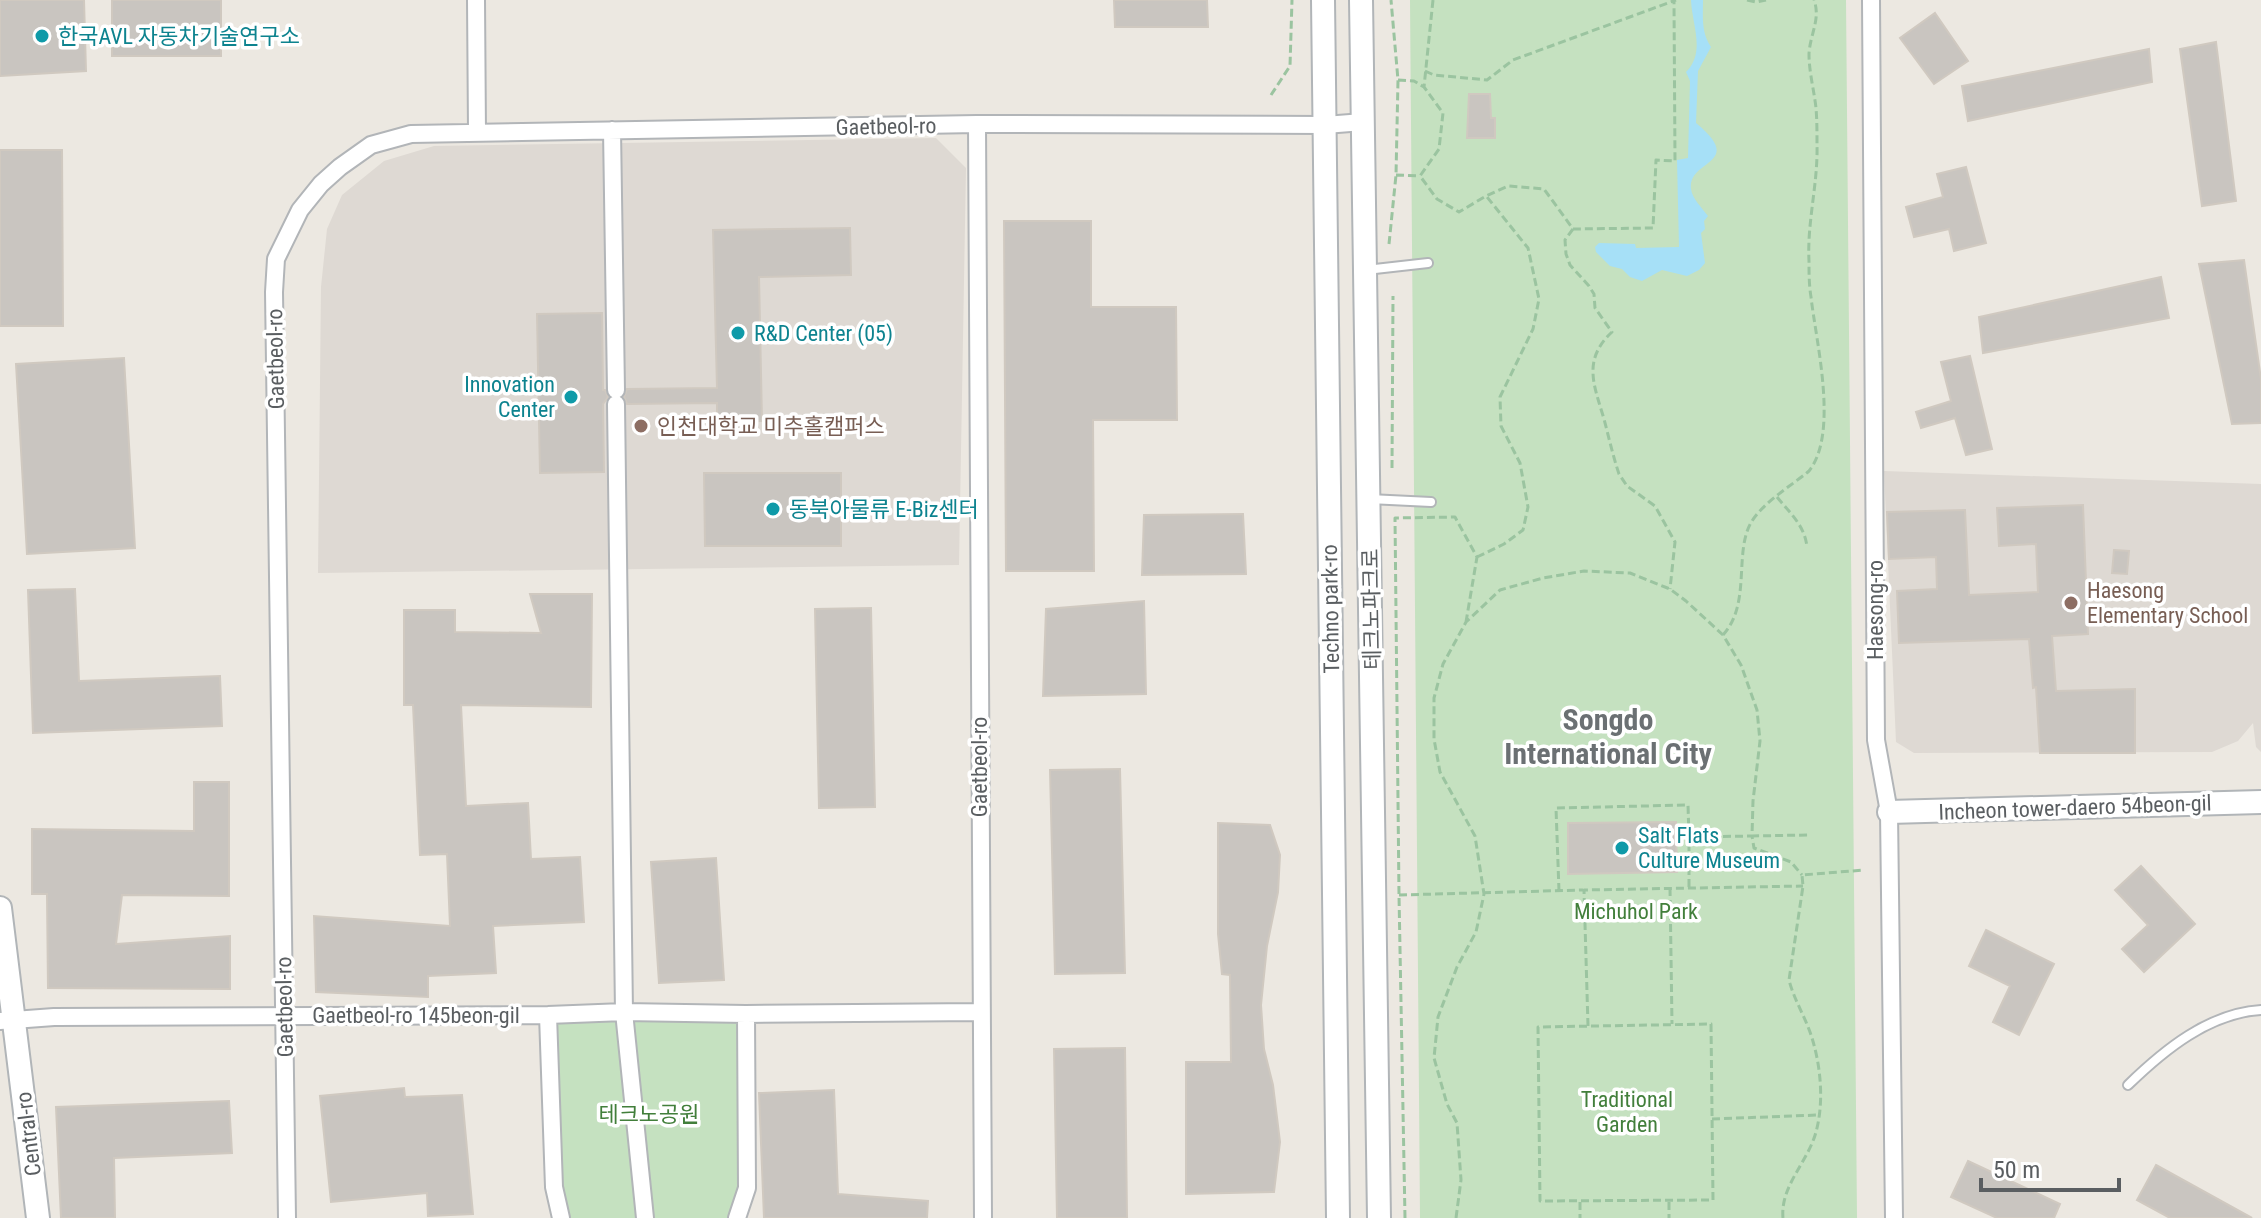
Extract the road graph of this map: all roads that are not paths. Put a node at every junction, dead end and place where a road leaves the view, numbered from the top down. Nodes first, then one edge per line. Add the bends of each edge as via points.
1 (476, 0) edge
2 (1323, 0) edge
3 (1361, 0) edge
4 (1871, 0) edge
5 (1363, 122) junction
6 (977, 124) junction
7 (1325, 125) junction
8 (612, 130) junction
9 (477, 132) junction
10 (1428, 263) dead end
11 (1366, 270) junction
12 (1369, 499) junction
13 (1431, 502) dead end
14 (2261, 802) edge
15 (1889, 812) junction
16 (0, 908) edge
17 (2261, 1010) edge
18 (624, 1012) junction
19 (980, 1012) junction
20 (746, 1014) junction
21 (548, 1015) junction
22 (285, 1016) junction
23 (7, 1020) edge
24 (2128, 1085) dead end
25 (38, 1218) edge
26 (287, 1218) edge
27 (561, 1218) edge
28 (645, 1218) edge
29 (737, 1218) edge
30 (983, 1218) edge
31 (1338, 1218) edge
32 (1379, 1218) edge
33 (1894, 1218) edge

1 - 9 street
2 - 7 street, Techno park-ro
3 - 5 street, 테크노파크로
4 - 15 street, Haesong-ro via 1876,740
5 - 7 street, Gaetbeol-ro
5 - 11 street, 테크노파크로
6 - 7 street, Gaetbeol-ro
6 - 8 street, Gaetbeol-ro
6 - 19 street, Gaetbeol-ro
7 - 31 street, Techno park-ro
8 - 9 street, Gaetbeol-ro
8 - 18 street
9 - 22 street, Gaetbeol-ro via 411,134 371,145 321,184 300,210 276,259
10 - 11 lane
11 - 12 street, 테크노파크로
12 - 13 lane
12 - 32 street, 테크노파크로
14 - 15 street, Incheon tower-daero 54beon-gil
15 - 33 street, Haesong-ro
16 - 23 street, Central-ro
17 - 24 lane via 2242,1011 2188,1034
18 - 20 street, Gaetbeol-ro 145beon-gil
18 - 21 street, Gaetbeol-ro 145beon-gil
18 - 28 street
19 - 20 street, Gaetbeol-ro 145beon-gil
19 - 30 street, Gaetbeol-ro
20 - 29 street via 747,1188
21 - 22 street, Gaetbeol-ro 145beon-gil
21 - 27 street, Gaetbeol-ro 145beon-gil via 554,1187
22 - 23 street, Gaetbeol-ro 145beon-gil
22 - 26 street, Gaetbeol-ro
23 - 25 street, Central-ro

